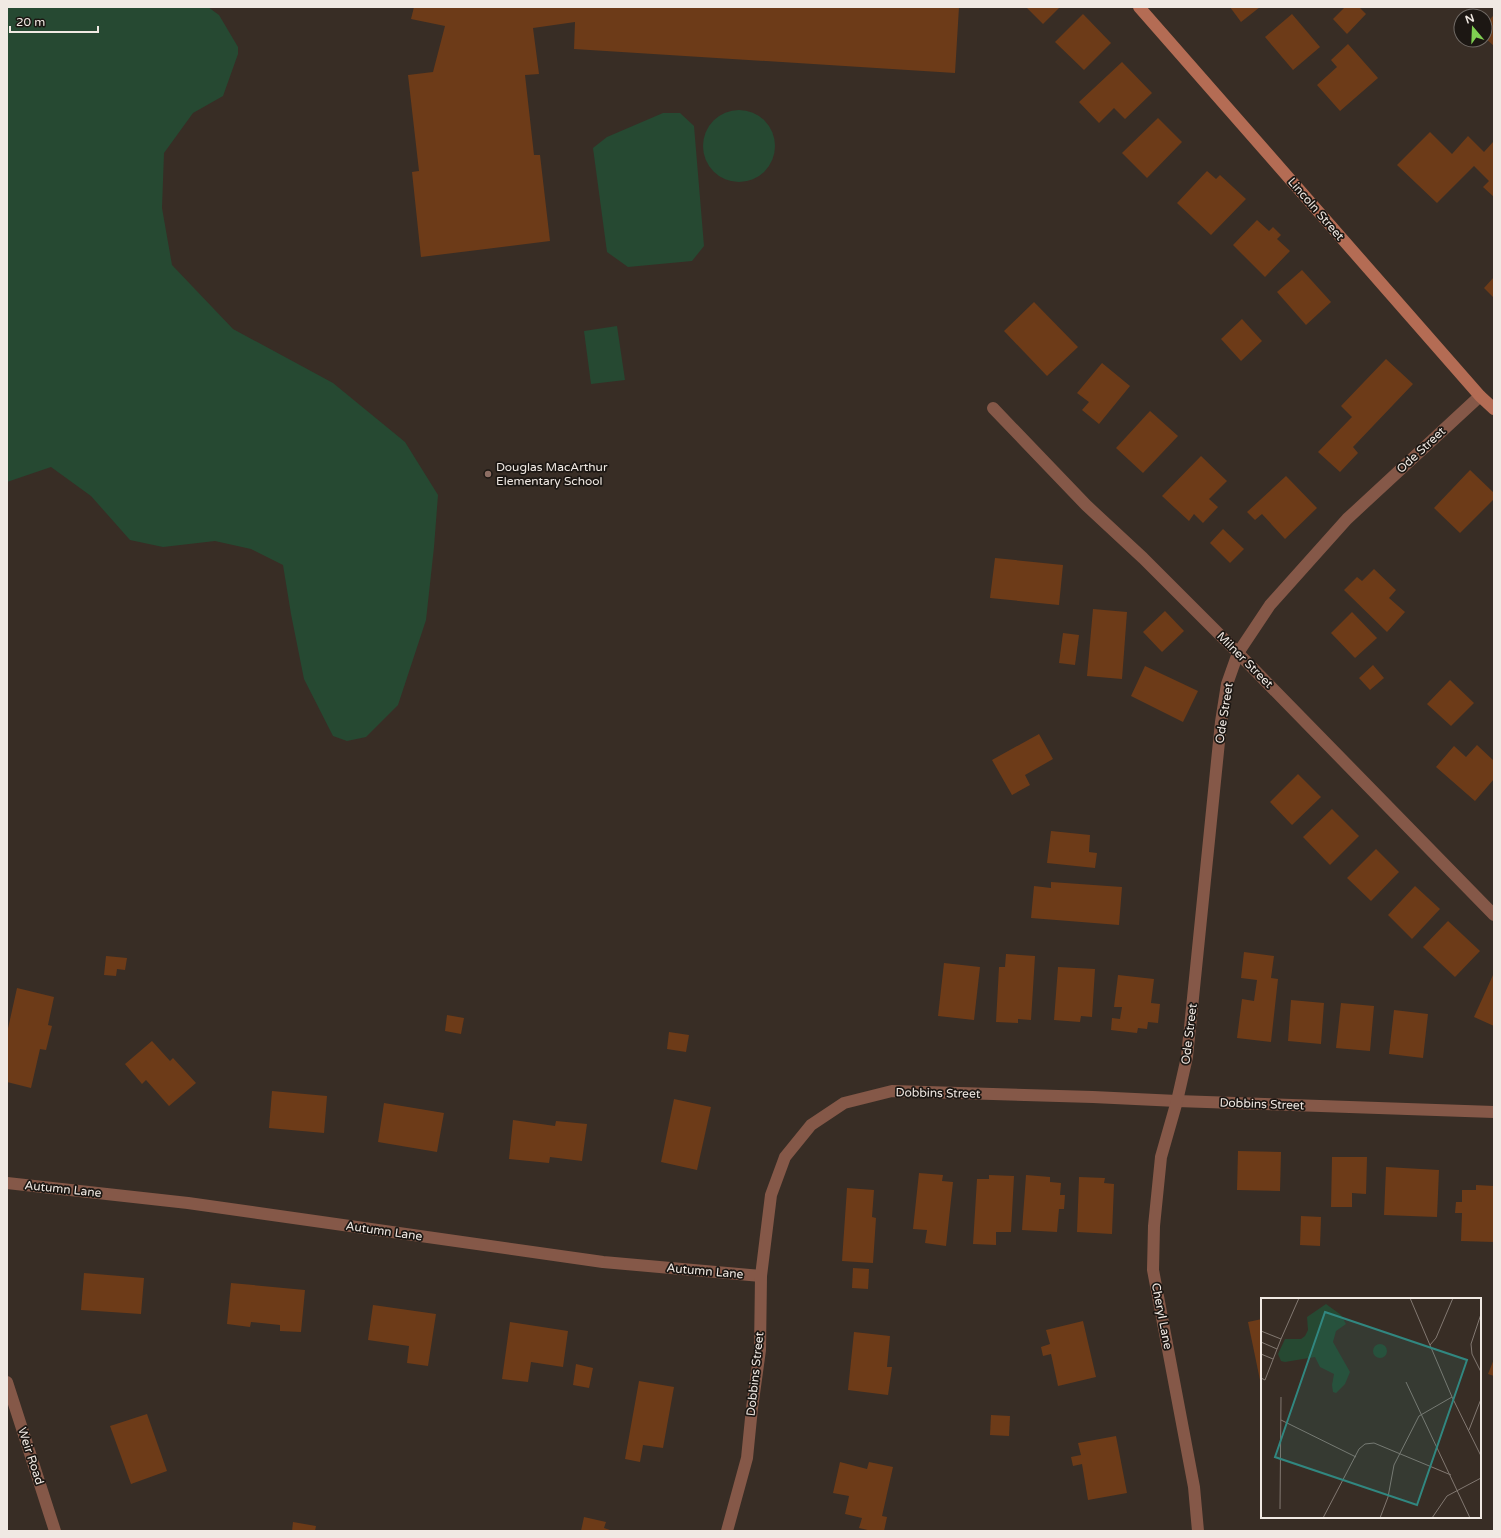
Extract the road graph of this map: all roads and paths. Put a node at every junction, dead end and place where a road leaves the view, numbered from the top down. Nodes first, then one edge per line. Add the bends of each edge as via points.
1 (1139, 7) edge
2 (1480, 396) junction
3 (993, 408) dead end
4 (1494, 409) edge
5 (1238, 653) junction
6 (1494, 915) edge
7 (1177, 1101) junction
8 (1494, 1112) edge
9 (7, 1183) edge
10 (761, 1276) junction
11 (7, 1382) edge
12 (55, 1531) edge
13 (728, 1531) edge
14 (1198, 1531) edge

1 - 2 street, Lincoln Street
2 - 4 street, Lincoln Street
2 - 5 street, Ode Street via 1347,519 1270,605
3 - 5 street, Milner Street via 1086,504
5 - 6 street, Milner Street
5 - 7 street, Ode Street via 1227,684 1221,722 1187,1057
7 - 8 street, Dobbins Street
7 - 10 street, Dobbins Street via 892,1091 844,1104 811,1125 785,1157 771,1195
7 - 14 street, Cheryl Lane via 1161,1157 1154,1226 1153,1270 1194,1487
9 - 10 street, Autumn Lane via 188,1203 603,1262
10 - 13 street, Dobbins Street via 760,1350 747,1458
11 - 12 street, Weir Road

